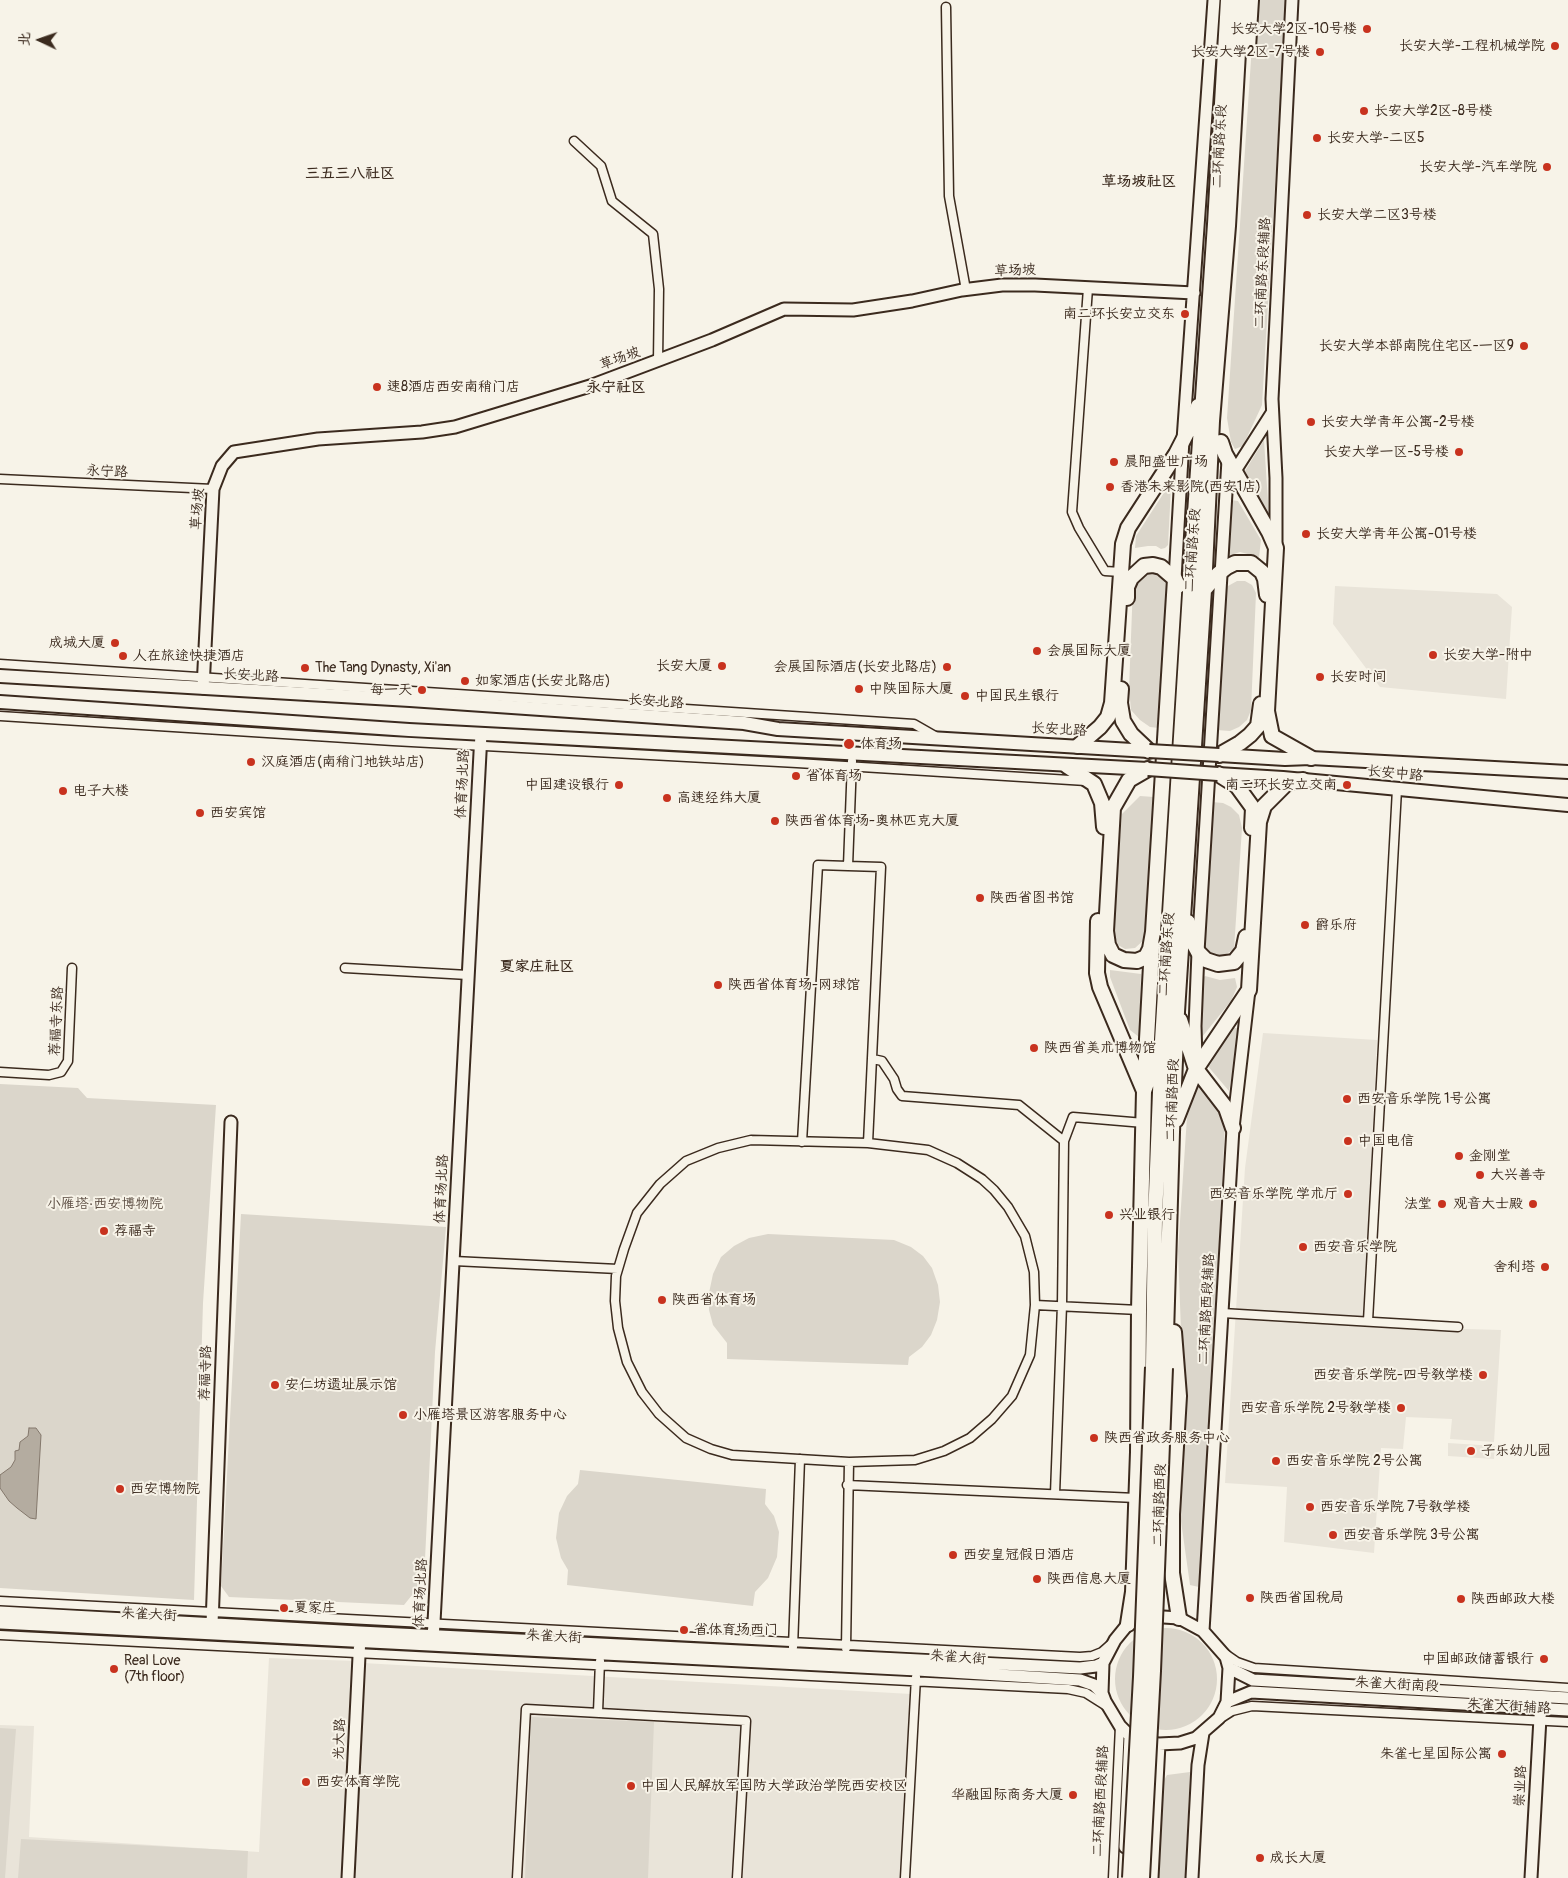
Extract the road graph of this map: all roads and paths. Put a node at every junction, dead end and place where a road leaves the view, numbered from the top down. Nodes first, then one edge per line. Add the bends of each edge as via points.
1 (1214, 0) edge
2 (1228, 0) edge
3 (1241, 0) edge
4 (1251, 0) edge
5 (1292, 0) edge
6 (946, 7) dead end
7 (574, 141) dead end
8 (1088, 288) junction
9 (966, 290) junction
10 (1194, 293) junction
11 (1218, 352) junction
12 (658, 361) junction
13 (1224, 388) junction
14 (1204, 389) junction
15 (1272, 413) junction
16 (1183, 440) junction
17 (1220, 442) junction
18 (1232, 465) junction
19 (0, 479) edge
20 (213, 489) junction
21 (1276, 548) junction
22 (1221, 571) junction
23 (1121, 572) junction
24 (1175, 579) junction
25 (1207, 588) junction
26 (1189, 614) junction
27 (0, 664) edge
28 (0, 676) edge
29 (203, 682) junction
30 (0, 702) edge
31 (0, 716) edge
32 (480, 740) junction
33 (1078, 746) junction
34 (1149, 751) junction
35 (1219, 755) junction
36 (1311, 758) junction
37 (852, 760) junction
38 (1067, 766) junction
39 (1148, 769) junction
40 (1568, 772) edge
41 (1218, 774) junction
42 (1303, 780) junction
43 (1091, 781) junction
44 (1397, 789) junction
45 (1568, 805) edge
46 (848, 866) junction
47 (1184, 900) junction
48 (1153, 932) junction
49 (1198, 952) junction
50 (72, 968) dead end
51 (345, 968) dead end
52 (468, 975) junction
53 (1249, 990) junction
54 (1177, 1012) junction
55 (1162, 1040) junction
56 (873, 1059) junction
57 (1196, 1069) junction
58 (0, 1072) edge
59 (1144, 1091) junction
60 (231, 1122) dead end
61 (1144, 1122) junction
62 (1233, 1128) junction
63 (1172, 1132) junction
64 (1064, 1141) junction
65 (802, 1142) junction
66 (868, 1143) junction
67 (1154, 1220) junction
68 (1169, 1260) junction
69 (454, 1261) junction
70 (618, 1269) junction
71 (1036, 1305) junction
72 (1062, 1305) junction
73 (1139, 1310) junction
74 (1222, 1313) junction
75 (1368, 1321) junction
76 (1458, 1327) dead end
77 (1159, 1367) junction
78 (1138, 1452) junction
79 (800, 1459) junction
80 (849, 1462) junction
81 (847, 1485) junction
82 (1055, 1494) junction
83 (1136, 1498) junction
84 (0, 1601) edge
85 (0, 1612) edge
86 (212, 1612) junction
87 (1179, 1618) junction
88 (0, 1622) edge
89 (434, 1623) junction
90 (212, 1624) junction
91 (1128, 1624) junction
92 (1203, 1631) junction
93 (0, 1635) edge
94 (433, 1640) junction
95 (1115, 1640) junction
96 (359, 1642) junction
97 (793, 1642) junction
98 (846, 1644) junction
99 (1218, 1648) junction
100 (793, 1654) junction
101 (846, 1657) junction
102 (600, 1660) junction
103 (1104, 1663) junction
104 (1229, 1668) junction
105 (916, 1676) junction
106 (1568, 1688) edge
107 (1102, 1692) junction
108 (1568, 1698) edge
109 (1227, 1702) junction
110 (1540, 1702) junction
111 (1109, 1709) junction
112 (1568, 1710) edge
113 (598, 1712) junction
114 (1540, 1721) junction
115 (1568, 1722) edge
116 (1213, 1724) junction
117 (1120, 1726) junction
118 (1203, 1733) junction
119 (1130, 1736) junction
120 (1159, 1744) junction
121 (348, 1878) edge
122 (517, 1878) edge
123 (738, 1878) edge
124 (905, 1878) edge
125 (1113, 1878) edge
126 (1124, 1878) edge
127 (1130, 1878) edge
128 (1142, 1878) edge
129 (1152, 1878) edge
130 (1192, 1878) edge
131 (1531, 1878) edge

1 - 10 main road
2 - 14 highway, 二环南路东段
3 - 11 highway, 二环南路东段
4 - 13 highway
5 - 15 main road, 二环南路东段辅路
6 - 9 street via 949,196
7 - 12 street via 600,166 612,201 653,234 660,289
8 - 9 main road, 草场坡 via 1002,285
8 - 10 main road, 草场坡
8 - 23 street via 1072,512 1105,571
9 - 12 main road, 草场坡 via 853,310 784,309
10 - 16 main road
11 - 13 highway
11 - 25 highway, 二环南路东段 via 1212,421
12 - 20 main road, 草场坡 via 590,386 455,427 318,439 234,452 222,466
13 - 17 highway
14 - 16 highway
14 - 26 highway, 二环南路东段
15 - 18 main road
15 - 21 main road, 二环南路东段辅路
16 - 23 highway via 1128,528
16 - 24 main road
17 - 18 highway
17 - 25 highway
18 - 21 highway
18 - 22 main road via 1227,484
19 - 20 street, 永宁路
20 - 29 main road, 草场坡
21 - 36 highway via 1268,724 1272,736
22 - 25 highway
22 - 35 highway via 1235,563 1251,563 1262,572 1267,590 1258,726 1245,739
22 - 49 main road
23 - 33 highway via 1112,703 1108,717
24 - 26 highway
24 - 34 highway via 1161,567 1144,566 1131,578 1127,587 1120,703 1131,734
24 - 48 highway
25 - 47 highway, 二环南路东段
26 - 55 highway, 二环南路东段
27 - 29 street
28 - 29 main road, 长安北路
29 - 33 main road, 长安北路 via 744,723 778,729
30 - 32 main road
31 - 32 street
32 - 37 main road
32 - 52 main road, 体育场北路
33 - 34 main road, 长安北路
34 - 35 main road, 长安北路, bridge
35 - 36 main road, 长安中路
36 - 40 main road, 长安中路
37 - 38 main road
37 - 43 street
37 - 46 street
38 - 39 main road
38 - 43 highway
39 - 41 main road, bridge
39 - 48 highway via 1129,780 1113,808 1106,931 1113,955 1137,961 1146,957
41 - 42 main road, 长安中路
41 - 49 highway via 1237,786 1253,808 1247,936 1243,951 1234,962 1218,964 1206,960
42 - 44 main road, 长安中路
42 - 53 highway via 1287,783 1264,806 1259,822
43 - 59 highway via 1102,803 1104,817 1097,973
44 - 45 main road, 长安中路
44 - 75 street
46 - 56 street via 881,867
46 - 65 street via 818,865
47 - 49 highway via 1191,939
47 - 54 highway, 二环南路东段
48 - 59 highway
49 - 57 main road
50 - 58 street, 荐福寺东路 via 68,1061 61,1072 49,1075
51 - 52 street
52 - 69 main road, 体育场北路
53 - 57 highway
53 - 62 main road, 二环南路西段辅路
54 - 57 highway
54 - 63 highway, 二环南路西段
55 - 59 highway
55 - 67 highway, 二环南路西段
56 - 64 street via 882,1061 902,1096 1019,1105
56 - 66 street
57 - 62 highway via 1226,1108
57 - 63 highway
59 - 61 highway
60 - 86 main road, 荐福寺路
61 - 64 street via 1073,1117
61 - 73 highway
62 - 74 main road, 二环南路西段辅路
63 - 68 highway, 二环南路西段
64 - 72 street
65 - 66 street
65 - 70 street via 751,1140 718,1148 686,1161 660,1184 637,1213
66 - 71 street via 928,1150 957,1163 994,1190 1025,1236 1034,1272
67 - 77 highway, 二环南路西段
67 - 78 highway
68 - 77 highway, 二环南路西段
68 - 87 highway via 1179,1396 1172,1573
69 - 70 street
69 - 89 main road, 体育场北路
70 - 79 street via 615,1301 625,1354 642,1392 659,1414 686,1438 711,1449 732,1455
71 - 72 street
71 - 80 street via 1030,1355 1012,1396 970,1438 915,1460
72 - 73 street
72 - 82 street
73 - 78 highway
74 - 75 street
74 - 92 main road, 二环南路西段辅路
75 - 76 street
77 - 127 highway, 二环南路西段, bridge
77 - 128 highway, 二环南路西段, bridge via 1153,1671
78 - 83 highway
79 - 80 street
79 - 97 street
80 - 81 street
81 - 82 street
81 - 98 street
82 - 83 street
83 - 91 highway via 1133,1592
84 - 86 street
85 - 90 main road, 朱雀大街
86 - 89 street
86 - 90 main road, 荐福寺路
87 - 91 main road via 1148,1616
87 - 92 main road
88 - 96 main road, 朱雀大街
89 - 94 main road, 体育场北路
89 - 97 street
90 - 96 main road, 朱雀大街
91 - 95 main road
92 - 99 main road
93 - 96 street
94 - 96 main road, 朱雀大街
94 - 100 main road, 朱雀大街
94 - 102 main road, 朱雀大街
95 - 98 street via 1102,1652 1080,1657
95 - 103 main road
96 - 102 street
96 - 121 main road, 光大路
97 - 98 street
97 - 100 street
98 - 101 street
99 - 104 main road via 1226,1657
99 - 106 street, 朱雀大街辅路 via 1237,1662 1254,1668
100 - 101 main road, 朱雀大街
101 - 103 main road, 朱雀大街 via 1080,1668
102 - 105 main road, 朱雀大街
102 - 113 street
103 - 107 main road
104 - 109 main road
104 - 110 main road, 朱雀大街南段 via 1253,1680
105 - 107 main road, 朱雀大街 via 1080,1680
105 - 111 street via 1068,1689 1096,1698
105 - 124 street
107 - 111 main road
108 - 110 main road, 朱雀大街南段
109 - 110 main road, 朱雀大街南段 via 1252,1692
109 - 116 main road
110 - 112 main road, 朱雀大街南段
110 - 114 main road, 崇业路
111 - 117 main road
113 - 122 street via 526,1709
113 - 123 street via 746,1721
114 - 115 street, 朱雀大街辅路
114 - 116 street, 朱雀大街辅路 via 1252,1706 1232,1711
114 - 131 main road, 崇业路
116 - 118 main road
117 - 119 main road
117 - 125 street, 二环南路西段辅路
118 - 120 main road via 1180,1743
118 - 130 main road via 1198,1765
119 - 120 main road via 1142,1742
119 - 126 main road
120 - 129 main road

